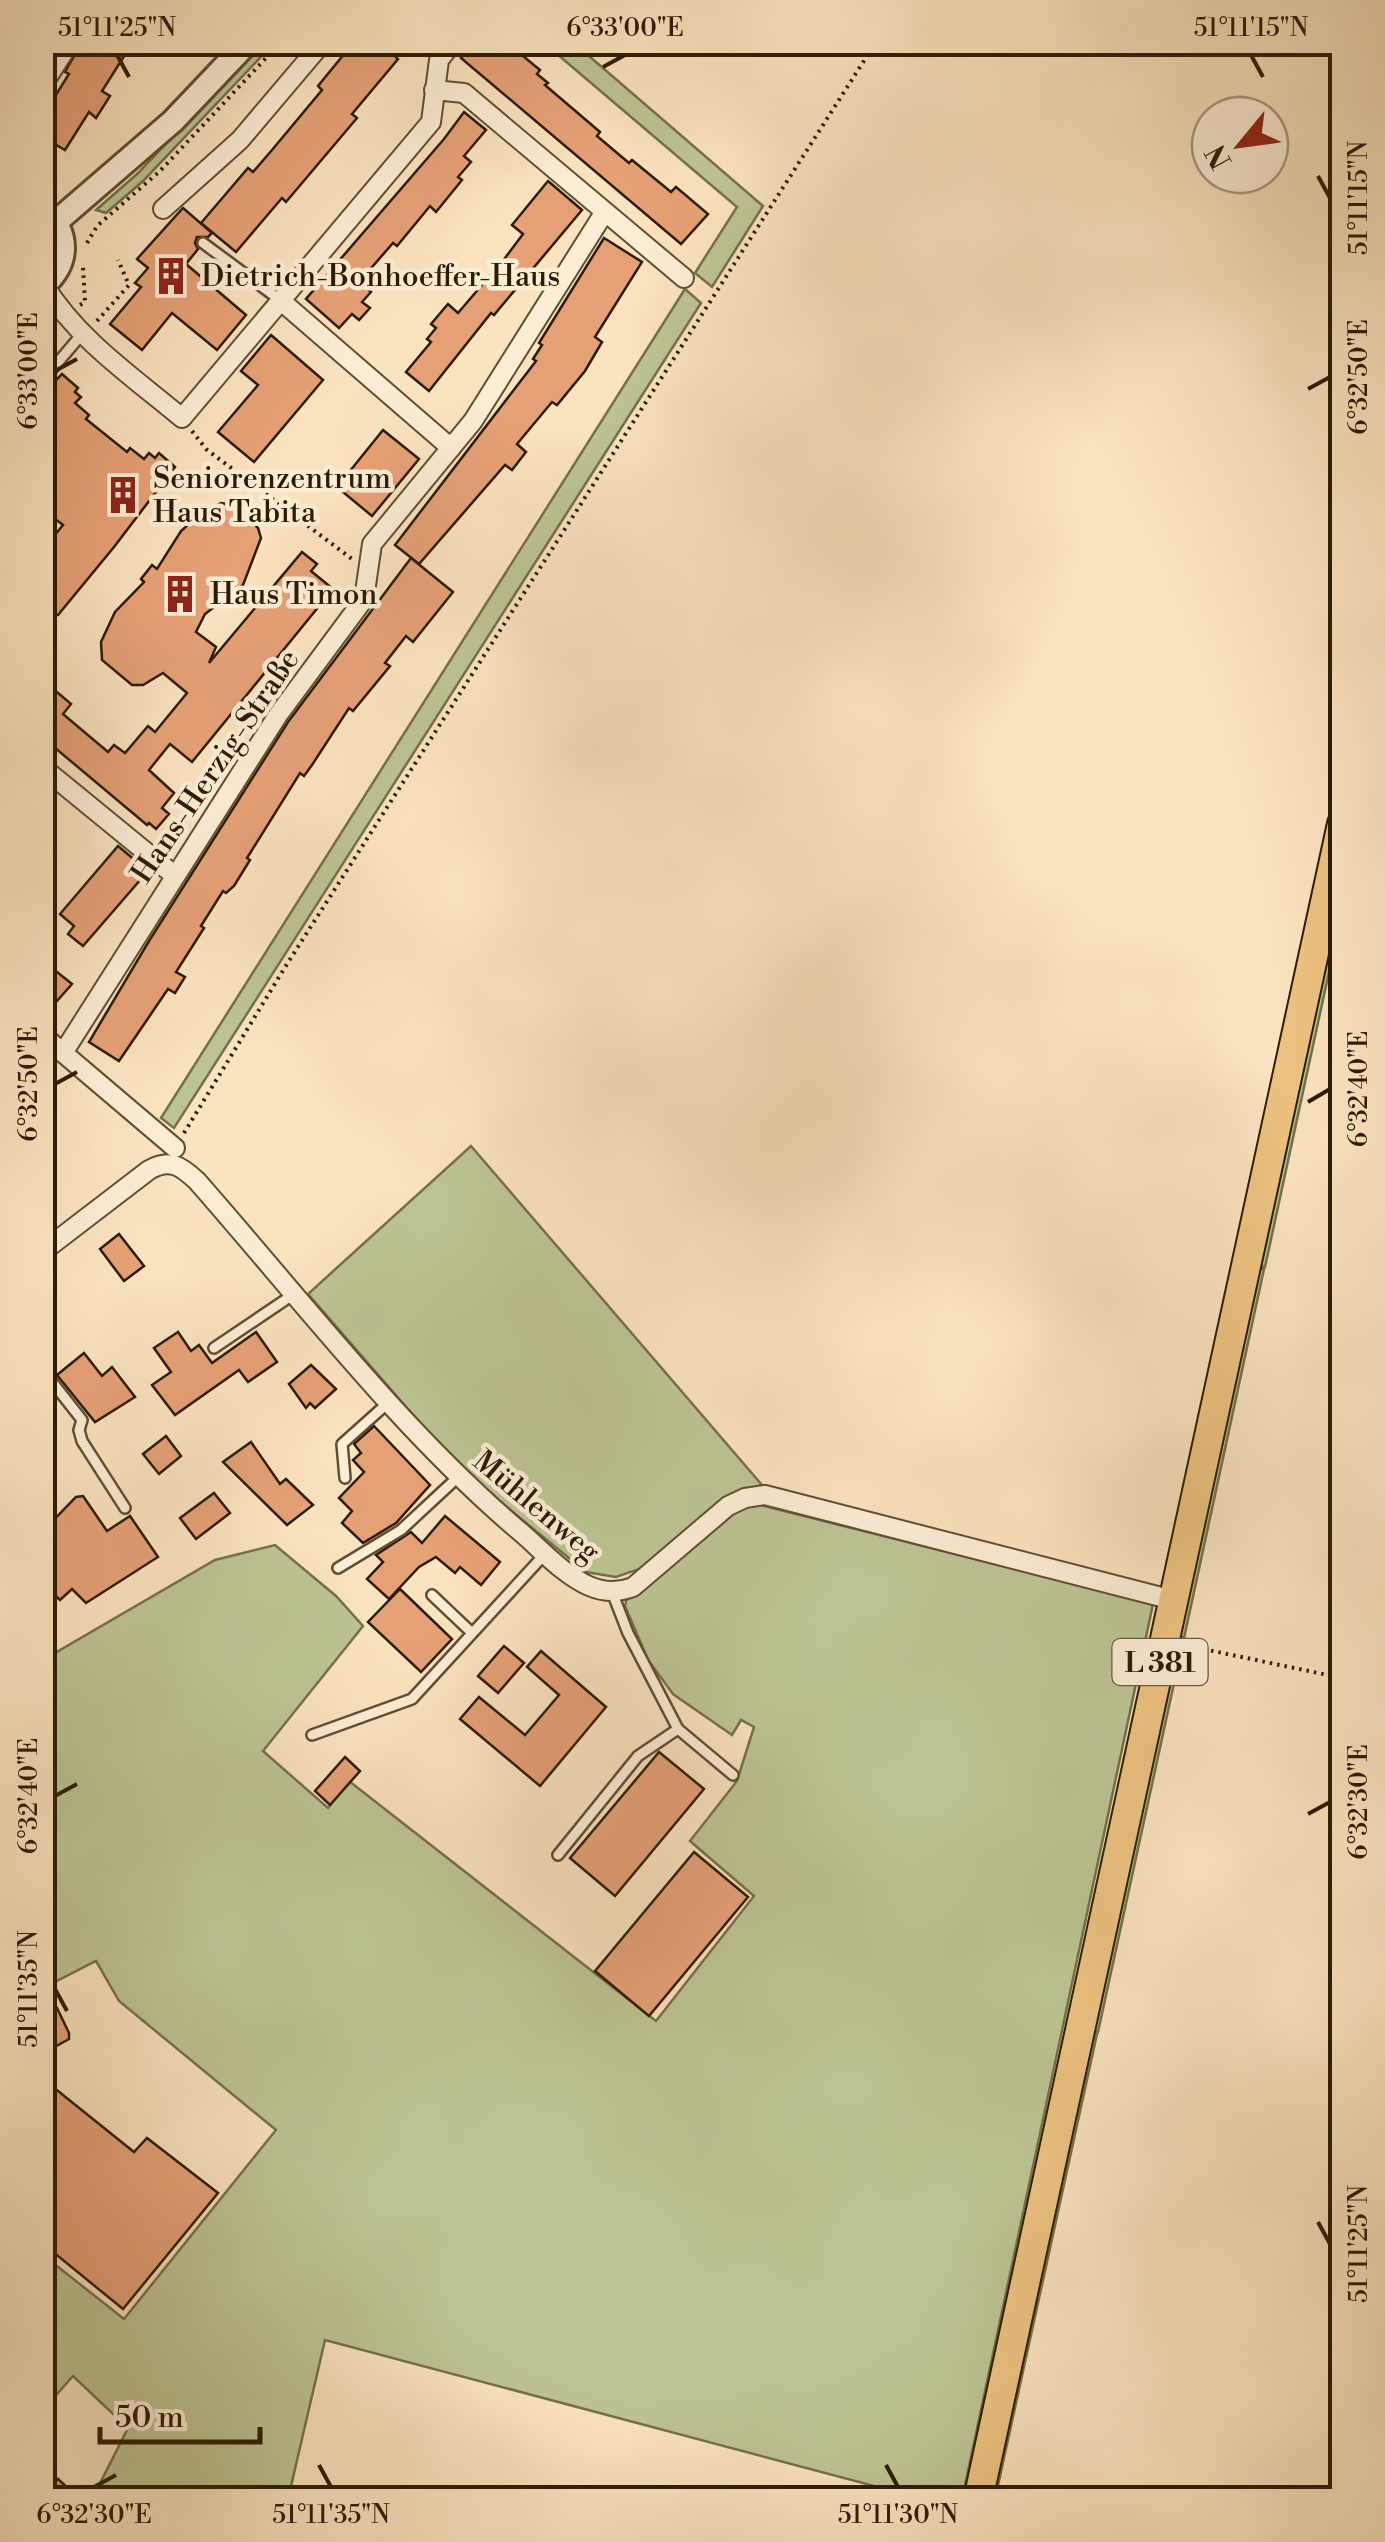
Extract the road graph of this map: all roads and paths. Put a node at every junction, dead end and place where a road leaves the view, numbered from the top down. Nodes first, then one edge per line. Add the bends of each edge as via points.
1 (70, 42) edge
2 (248, 42) edge
3 (281, 42) edge
4 (323, 42) edge
5 (453, 42) edge
6 (876, 42) edge
7 (42, 86) edge
8 (434, 90) junction
9 (163, 209) dead end
10 (604, 213) junction
11 (49, 216) edge
12 (203, 243) dead end
13 (85, 250) dead end
14 (118, 260) dead end
15 (84, 262) dead end
16 (684, 278) dead end
17 (44, 285) edge
18 (280, 300) junction
19 (64, 314) junction
20 (82, 334) junction
21 (42, 381) edge
22 (182, 418) junction
23 (452, 448) junction
24 (368, 571) junction
25 (42, 767) edge
26 (1342, 824) edge
27 (174, 875) junction
28 (42, 1035) edge
29 (63, 1053) junction
30 (175, 1148) joint
31 (42, 1252) edge
32 (295, 1293) junction
33 (214, 1348) dead end
34 (42, 1369) edge
35 (390, 1402) junction
36 (458, 1477) junction
37 (346, 1478) dead end
38 (125, 1508) dead end
39 (546, 1553) junction
40 (338, 1568) dead end
41 (612, 1592) junction
42 (432, 1595) dead end
43 (1173, 1600) junction
44 (472, 1633) junction
45 (1165, 1640) junction
46 (1342, 1678) edge
47 (678, 1729) junction
48 (312, 1736) dead end
49 (733, 1775) dead end
50 (558, 1856) dead end
51 (978, 2500) edge

1 - 7 street
2 - 11 street via 173,121
3 - 13 path via 97,226
4 - 9 street via 240,140
5 - 8 street via 438,60
6 - 30 path
8 - 10 street via 464,94
8 - 18 street via 430,122
10 - 16 street
10 - 23 street, Hans-Herzig-Straße
11 - 17 street via 64,245 59,269
12 - 18 lane
14 - 20 path via 130,285
15 - 19 path via 85,302
17 - 19 street
18 - 22 street
18 - 23 street
19 - 20 street
20 - 21 lane
20 - 22 street
22 - 24 path via 206,449
23 - 24 street, Hans-Herzig-Straße via 372,544
24 - 27 street, Hans-Herzig-Straße via 364,599 278,715
25 - 27 street
26 - 43 main road, L 381
27 - 29 street, Hans-Herzig-Straße
28 - 29 street
29 - 30 street
31 - 32 street, Mühlenweg via 149,1170 171,1163 197,1181
32 - 33 lane
32 - 35 street, Mühlenweg
34 - 38 lane via 82,1420 82,1441
35 - 36 street, Mühlenweg
35 - 37 lane via 342,1444
36 - 39 street, Mühlenweg
36 - 40 lane via 401,1530
39 - 41 street, Mühlenweg via 581,1582
39 - 44 lane
41 - 43 street, Mühlenweg via 646,1578 728,1506 765,1495
41 - 47 lane
42 - 44 lane
43 - 45 main road, L 381
44 - 48 lane via 412,1699
45 - 46 path
45 - 51 main road, L 381
47 - 49 lane
47 - 50 lane via 638,1756

